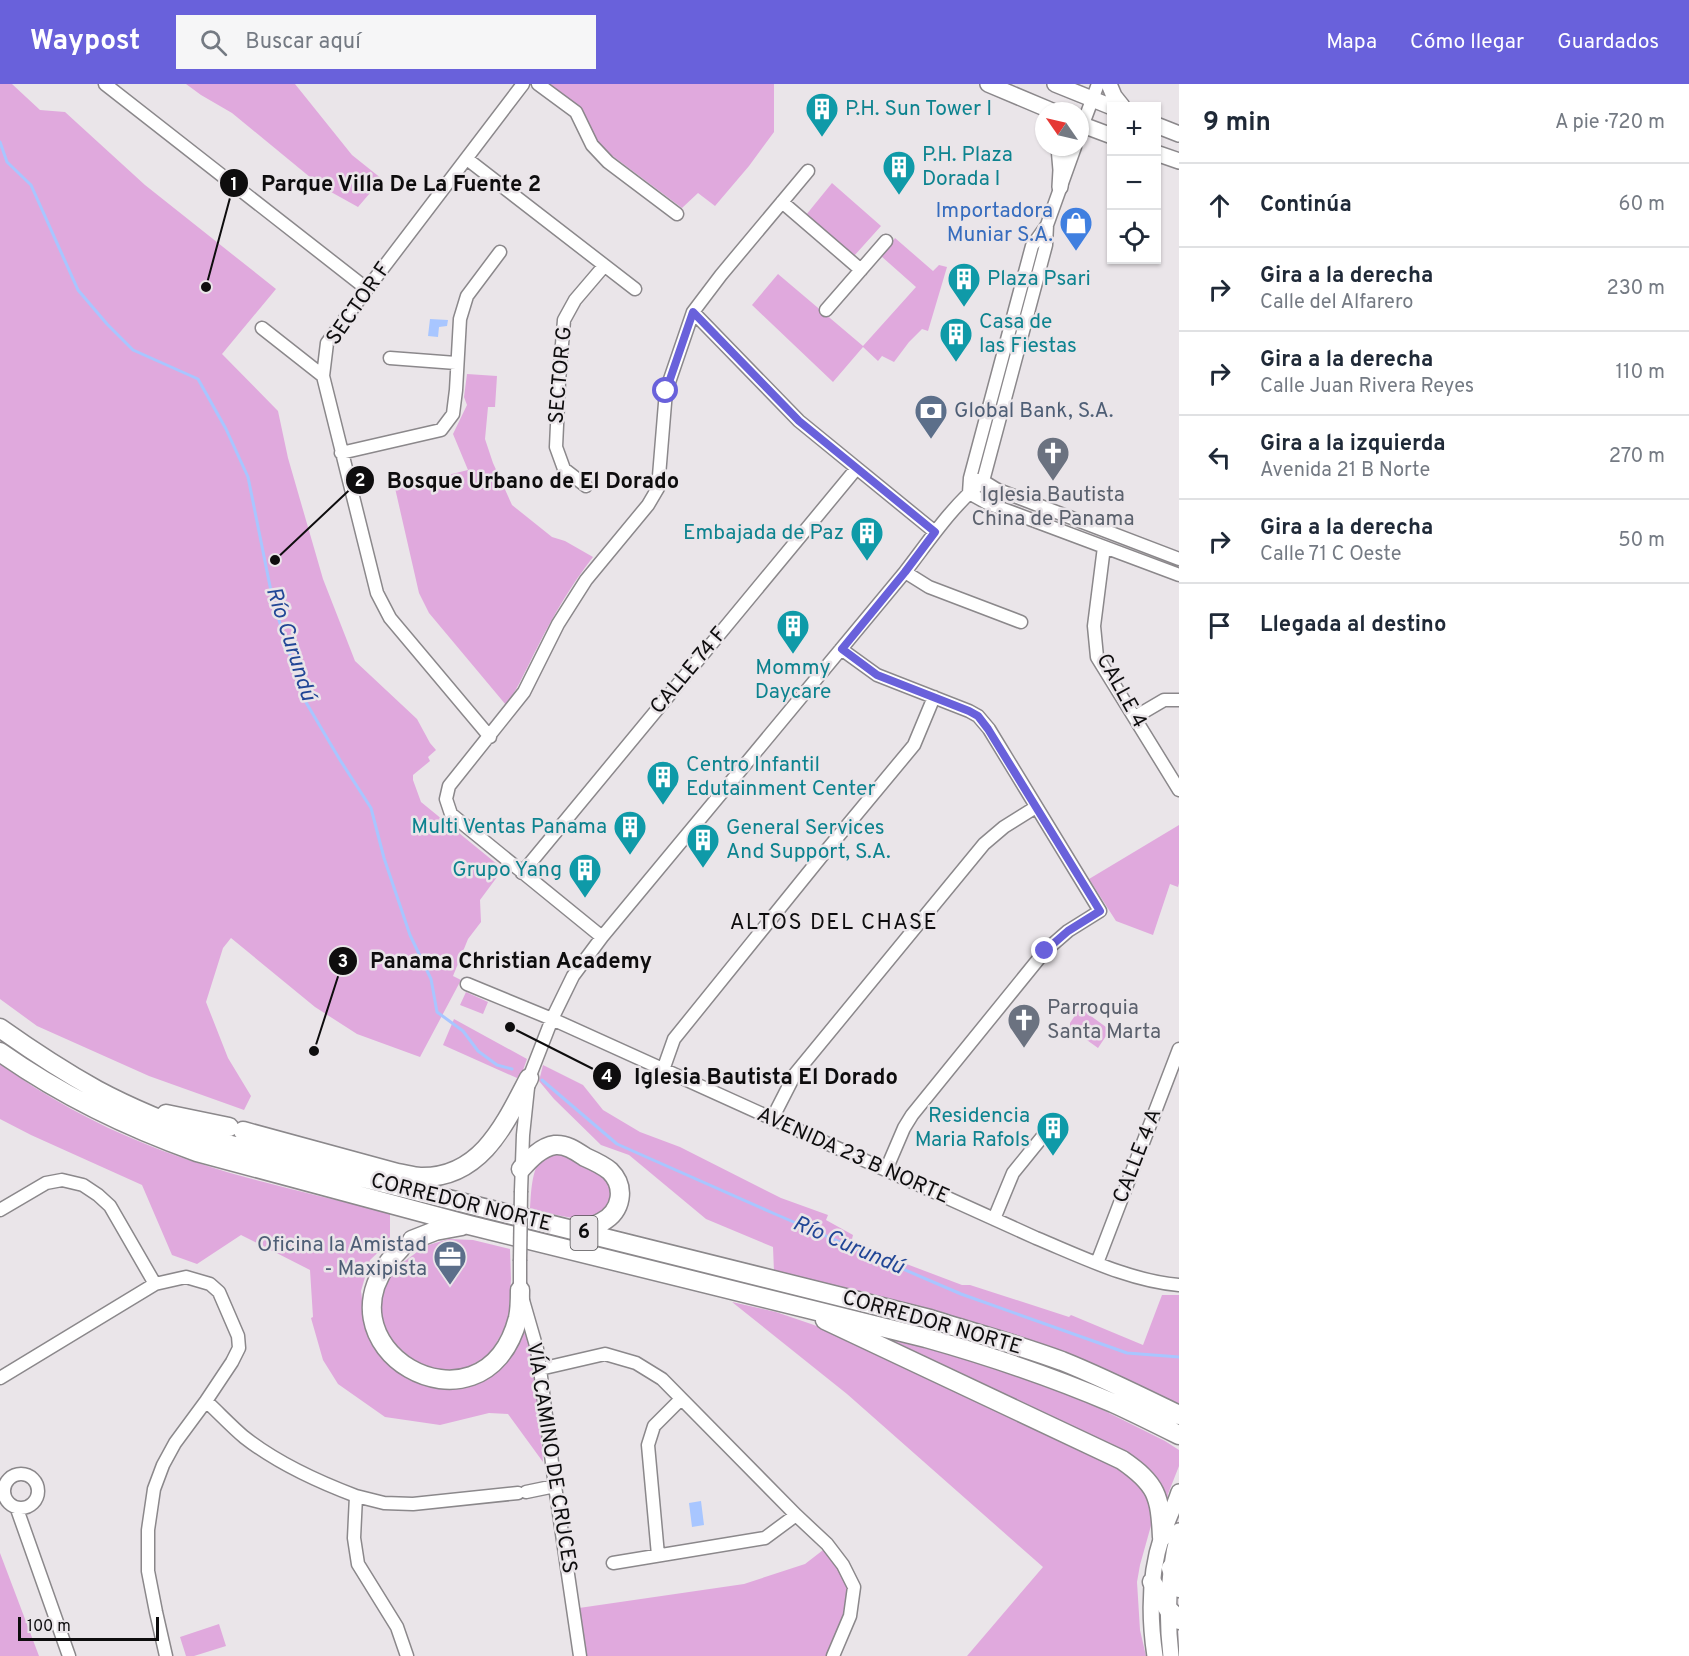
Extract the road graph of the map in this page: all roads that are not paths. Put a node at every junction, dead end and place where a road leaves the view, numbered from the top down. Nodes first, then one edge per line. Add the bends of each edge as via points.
1 (105, 84) edge
2 (523, 84) edge
3 (538, 84) edge
4 (988, 84) edge
5 (1055, 84) edge
6 (1098, 84) edge
7 (1109, 84) edge
8 (1092, 99) junction
9 (1029, 102) junction
10 (1119, 102) edge
11 (1035, 104) edge
12 (1107, 105) edge
13 (1089, 107) edge
14 (1035, 108) edge
15 (1161, 127) edge
16 (1089, 129) edge
17 (1179, 134) edge
18 (1107, 135) edge
19 (1161, 155) edge
20 (1060, 156) edge
21 (1072, 156) edge
22 (467, 159) junction
23 (1179, 161) edge
24 (808, 171) dead end
25 (1060, 187) junction
26 (782, 202) junction
27 (677, 214) dead end
28 (1047, 225) junction
29 (886, 242) dead end
30 (500, 252) dead end
31 (604, 266) junction
32 (861, 270) junction
33 (366, 289) junction
34 (635, 289) dead end
35 (826, 310) dead end
36 (693, 312) junction
37 (262, 328) dead end
38 (390, 358) dead end
39 (456, 363) junction
40 (323, 376) junction
41 (341, 453) junction
42 (856, 469) junction
43 (970, 478) junction
44 (983, 481) junction
45 (586, 486) dead end
46 (969, 493) junction
47 (935, 532) junction
48 (1104, 547) junction
49 (1179, 559) edge
50 (905, 572) junction
51 (1179, 575) edge
52 (1021, 622) dead end
53 (842, 649) junction
54 (934, 697) junction
55 (1179, 700) edge
56 (1135, 717) junction
57 (489, 737) junction
58 (1179, 790) edge
59 (1036, 807) junction
60 (522, 873) junction
61 (602, 937) junction
62 (467, 984) dead end
63 (552, 1019) junction
64 (0, 1028) edge
65 (1179, 1049) edge
66 (0, 1052) edge
67 (663, 1070) junction
68 (529, 1078) junction
69 (134, 1108) junction
70 (772, 1119) junction
71 (1056, 1120) dead end
72 (522, 1170) junction
73 (886, 1170) junction
74 (0, 1210) edge
75 (994, 1219) junction
76 (469, 1225) junction
77 (574, 1231) junction
78 (1097, 1263) junction
79 (155, 1284) junction
80 (1179, 1285) edge
81 (520, 1290) junction
82 (788, 1303) junction
83 (540, 1369) junction
84 (0, 1378) edge
85 (681, 1399) junction
86 (206, 1401) junction
87 (1179, 1415) edge
88 (1179, 1435) edge
89 (555, 1486) junction
90 (1179, 1492) edge
91 (356, 1496) junction
92 (17, 1509) dead end
93 (796, 1515) junction
94 (1170, 1534) edge
95 (658, 1555) junction
96 (613, 1563) dead end
97 (1171, 1568) junction
98 (1152, 1582) junction
99 (1179, 1588) edge
100 (1174, 1614) edge
101 (69, 1656) edge
102 (166, 1656) edge
103 (407, 1656) edge
104 (580, 1656) edge
105 (833, 1656) edge
106 (1155, 1656) edge
107 (1171, 1656) edge

1 - 33 street
2 - 22 street, SECTOR F
3 - 27 street via 576,112 592,145 608,162
4 - 9 main road
5 - 8 main road
6 - 8 street
7 - 10 main road
8 - 12 main road
8 - 13 street
9 - 11 main road
9 - 14 main road
15 - 17 main road
16 - 18 main road
19 - 23 main road
20 - 25 main road
21 - 25 street
22 - 31 street
22 - 33 street, SECTOR F
24 - 26 street
25 - 28 street
26 - 32 street
26 - 36 street
28 - 43 street via 1032,246
28 - 44 street via 1046,245
29 - 32 street
30 - 39 street via 467,296 460,319
31 - 34 street
31 - 45 street, SECTOR G via 575,300 564,320 558,381 556,447 564,469
32 - 35 street
33 - 40 street, SECTOR F via 327,343
36 - 42 street via 799,421
36 - 57 street via 666,391 658,488 586,580 558,624 524,692
37 - 40 street
38 - 39 street
39 - 41 street via 453,414 441,429
40 - 41 street, SECTOR F
41 - 57 street, SECTOR F via 377,593 390,618
42 - 47 street
42 - 60 street, CALLE 74 F
43 - 44 street
43 - 46 street
44 - 46 street, VÍA CAMINO DE CRUCES
44 - 49 street
46 - 47 street, VÍA CAMINO DE CRUCES
46 - 48 street
47 - 50 street, VÍA CAMINO DE CRUCES
48 - 51 street
48 - 56 street, CALLE 4 via 1094,626 1097,657
50 - 52 street via 929,587
50 - 53 street, VÍA CAMINO DE CRUCES
53 - 54 street via 877,675
53 - 61 street, VÍA CAMINO DE CRUCES
54 - 59 street via 978,716
54 - 67 street via 914,745 674,1040
55 - 56 street via 1164,700
56 - 58 street, CALLE 4
57 - 60 street via 449,786 446,799 451,814
59 - 70 street via 984,844 795,1074
59 - 73 street via 1100,911 1045,951 912,1115
60 - 61 street
61 - 63 street, VÍA CAMINO DE CRUCES via 573,976
62 - 63 street, AVENIDA 23 B NORTE
63 - 67 street, AVENIDA 23 B NORTE
63 - 68 street, VÍA CAMINO DE CRUCES
64 - 69 highway, CORREDOR NORTE / 6 via 69,1074
65 - 78 street, CALLE 4 A
66 - 76 highway, CORREDOR NORTE / 6 via 55,1088 164,1140 236,1164
67 - 70 street, AVENIDA 23 B NORTE
68 - 69 highway via 495,1140 467,1164 449,1173 420,1177 178,1115
68 - 72 street, VÍA CAMINO DE CRUCES
69 - 77 highway, CORREDOR NORTE / 6 via 219,1142
70 - 73 street, AVENIDA 23 B NORTE
71 - 75 street via 1014,1173
72 - 77 highway via 541,1151 556,1145 569,1147 612,1173 620,1190 621,1200 616,1209 602,1222
72 - 81 street, VÍA CAMINO DE CRUCES, bridge
73 - 75 street, AVENIDA 23 B NORTE
74 - 79 street via 46,1182 62,1180 83,1185 110,1206
75 - 78 street, AVENIDA 23 B NORTE
76 - 81 highway via 435,1231 406,1244 383,1269 372,1297 372,1312 375,1327 391,1356 432,1378 468,1376 486,1368 513,1334
76 - 82 highway, CORREDOR NORTE / 6
77 - 87 highway, CORREDOR NORTE / 6 via 996,1339 1061,1361
78 - 80 street, AVENIDA 23 B NORTE via 1151,1281
79 - 84 street
79 - 86 street via 186,1277 210,1284 219,1292 238,1336 239,1348
81 - 83 street, VÍA CAMINO DE CRUCES
82 - 88 highway, CORREDOR NORTE / 6 via 991,1357 1114,1404
82 - 94 highway via 1122,1460 1154,1489
83 - 85 street via 605,1354 636,1363 662,1379
83 - 89 street, VÍA CAMINO DE CRUCES
85 - 93 street
85 - 95 street via 654,1426 648,1445
86 - 91 street via 243,1437 281,1462
86 - 102 street via 163,1465 154,1489 148,1571
89 - 91 street via 413,1504 384,1503
89 - 104 street, VÍA CAMINO DE CRUCES
90 - 94 main road
91 - 103 street via 354,1538 358,1564 398,1627
92 - 101 street
93 - 95 street via 765,1538
93 - 105 street via 827,1544 854,1587 850,1616
94 - 97 main road via 1174,1549
94 - 98 main road
95 - 96 street
97 - 99 highway
97 - 100 main road
98 - 100 highway
98 - 106 main road
100 - 107 main road

